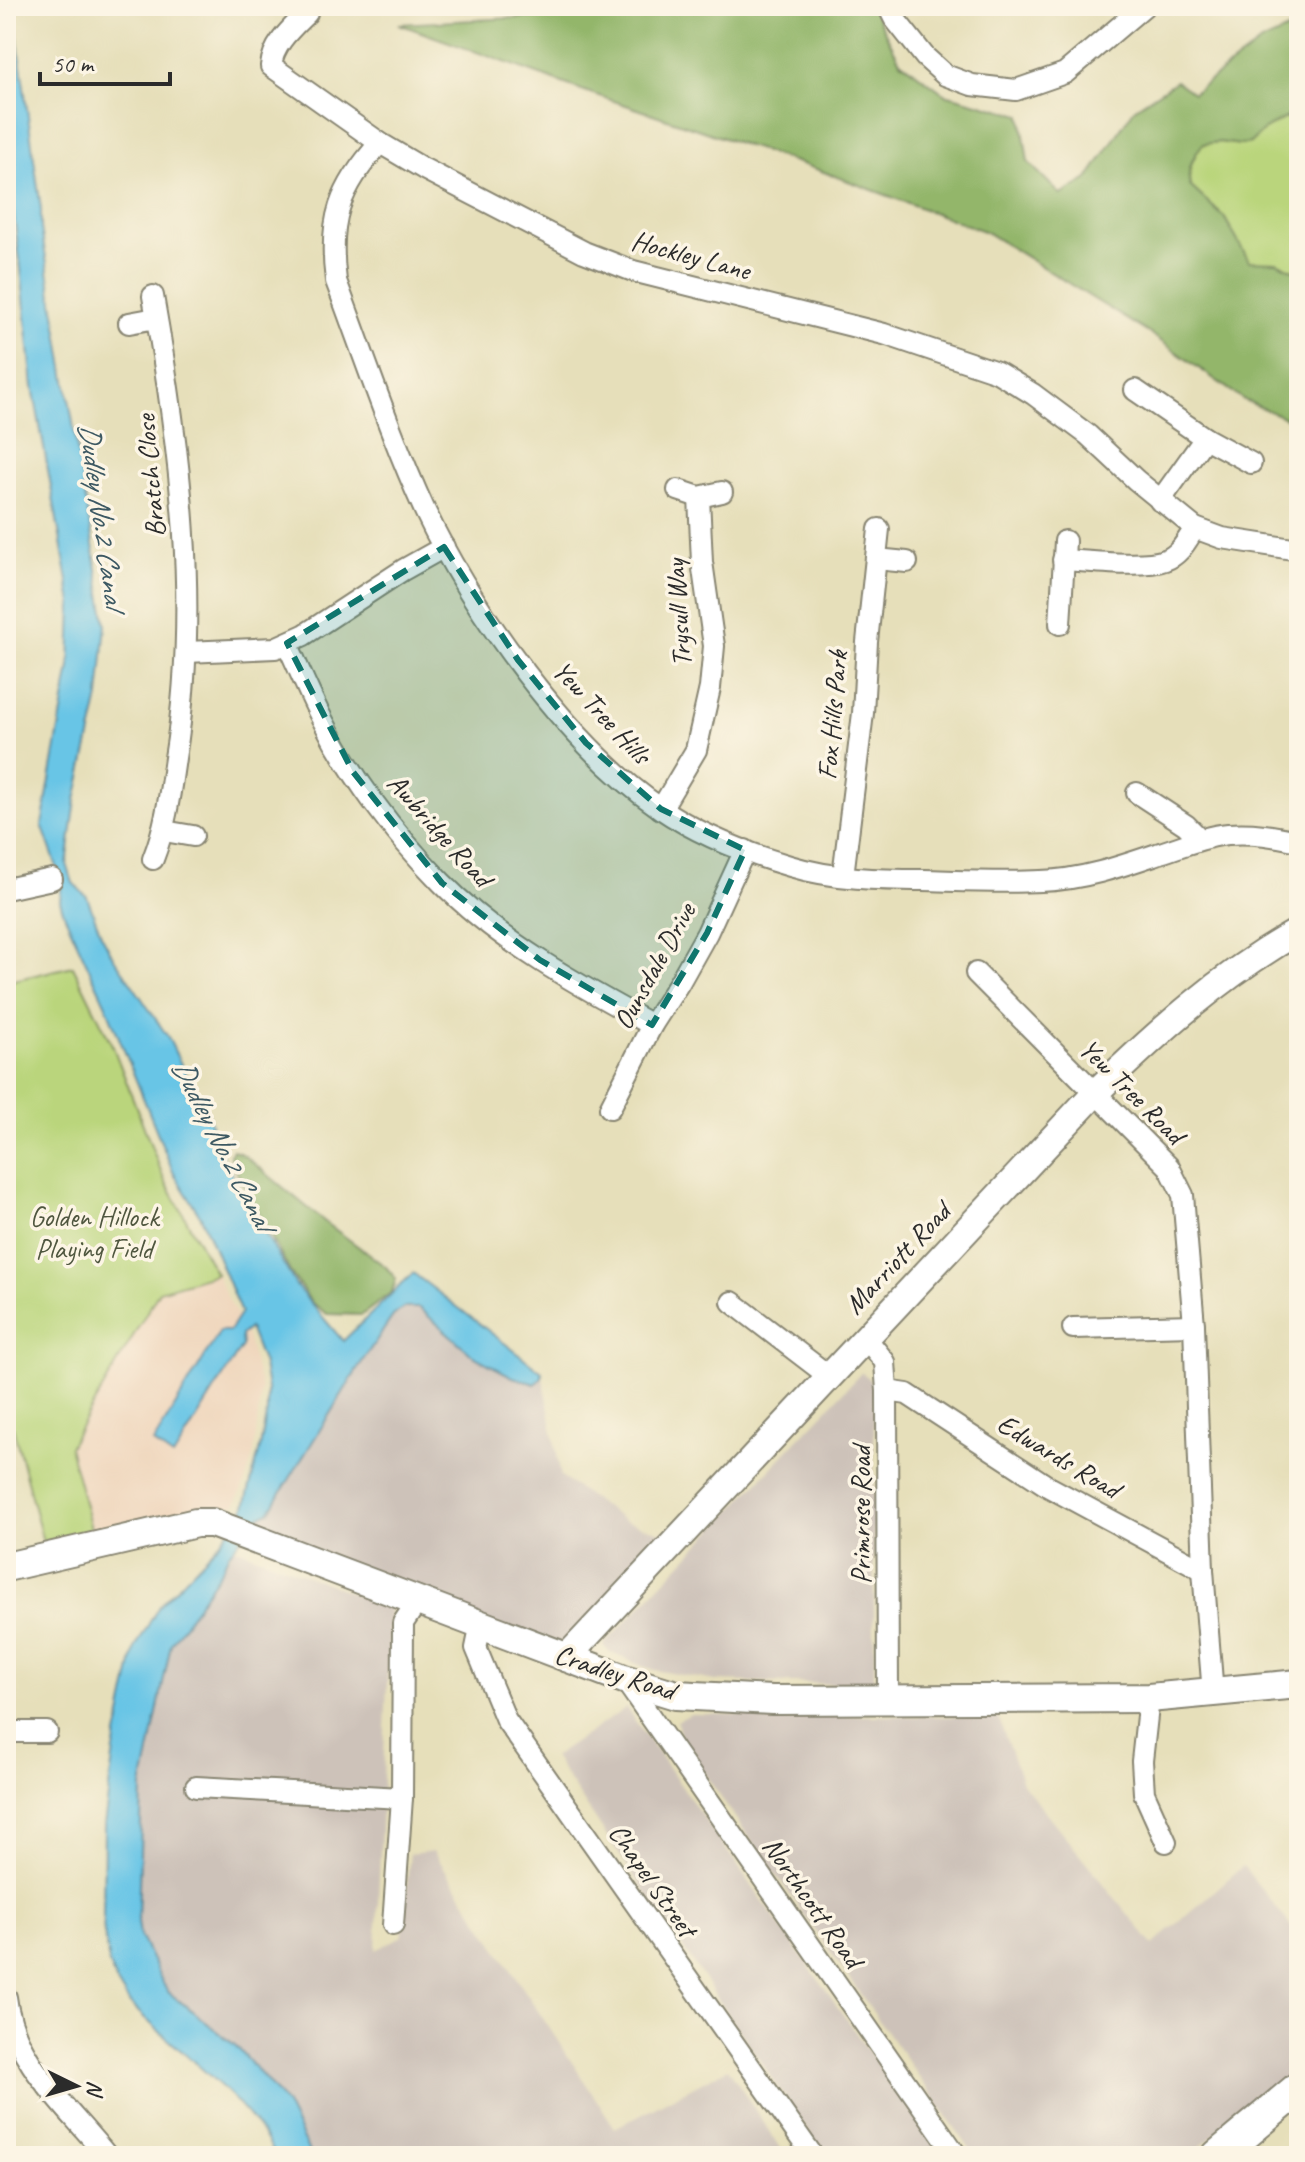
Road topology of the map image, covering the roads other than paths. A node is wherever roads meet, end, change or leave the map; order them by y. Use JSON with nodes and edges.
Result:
{"nodes":[{"id":1,"x":888,"y":6,"type":"edge"},
{"id":2,"x":1144,"y":6,"type":"edge"},
{"id":3,"x":307,"y":13,"type":"dead end"},
{"id":4,"x":380,"y":143,"type":"junction"},
{"id":5,"x":153,"y":296,"type":"dead end"},
{"id":6,"x":156,"y":318,"type":"junction"},
{"id":7,"x":129,"y":323,"type":"dead end"},
{"id":8,"x":1135,"y":390,"type":"dead end"},
{"id":9,"x":1205,"y":438,"type":"junction"},
{"id":10,"x":1251,"y":463,"type":"dead end"},
{"id":11,"x":678,"y":490,"type":"dead end"},
{"id":12,"x":722,"y":492,"type":"dead end"},
{"id":13,"x":699,"y":497,"type":"junction"},
{"id":14,"x":1160,"y":501,"type":"junction"},
{"id":15,"x":1195,"y":528,"type":"junction"},
{"id":16,"x":879,"y":529,"type":"dead end"},
{"id":17,"x":444,"y":547,"type":"junction"},
{"id":18,"x":1299,"y":550,"type":"edge"},
{"id":19,"x":876,"y":559,"type":"junction"},
{"id":20,"x":907,"y":562,"type":"dead end"},
{"id":21,"x":1060,"y":624,"type":"dead end"},
{"id":22,"x":287,"y":643,"type":"junction"},
{"id":23,"x":187,"y":652,"type":"junction"},
{"id":24,"x":1137,"y":793,"type":"dead end"},
{"id":25,"x":661,"y":809,"type":"junction"},
{"id":26,"x":164,"y":831,"type":"junction"},
{"id":27,"x":193,"y":836,"type":"dead end"},
{"id":28,"x":1200,"y":839,"type":"junction"},
{"id":29,"x":1299,"y":841,"type":"edge"},
{"id":30,"x":745,"y":850,"type":"junction"},
{"id":31,"x":153,"y":859,"type":"dead end"},
{"id":32,"x":843,"y":876,"type":"junction"},
{"id":33,"x":52,"y":879,"type":"dead end"},
{"id":34,"x":6,"y":889,"type":"edge"},
{"id":35,"x":1299,"y":931,"type":"edge"},
{"id":36,"x":976,"y":973,"type":"dead end"},
{"id":37,"x":652,"y":1025,"type":"junction"},
{"id":38,"x":1095,"y":1093,"type":"junction"},
{"id":39,"x":610,"y":1108,"type":"dead end"},
{"id":40,"x":732,"y":1302,"type":"dead end"},
{"id":41,"x":1194,"y":1325,"type":"junction"},
{"id":42,"x":1073,"y":1328,"type":"dead end"},
{"id":43,"x":866,"y":1338,"type":"junction"},
{"id":44,"x":830,"y":1377,"type":"junction"},
{"id":45,"x":887,"y":1391,"type":"junction"},
{"id":46,"x":6,"y":1567,"type":"edge"},
{"id":47,"x":1203,"y":1570,"type":"junction"},
{"id":48,"x":417,"y":1602,"type":"junction"},
{"id":49,"x":481,"y":1624,"type":"junction"},
{"id":50,"x":566,"y":1658,"type":"junction"},
{"id":51,"x":624,"y":1679,"type":"junction"},
{"id":52,"x":1299,"y":1684,"type":"edge"},
{"id":53,"x":1213,"y":1694,"type":"junction"},
{"id":54,"x":888,"y":1698,"type":"junction"},
{"id":55,"x":1149,"y":1698,"type":"junction"},
{"id":56,"x":6,"y":1732,"type":"edge"},
{"id":57,"x":47,"y":1732,"type":"dead end"},
{"id":58,"x":196,"y":1787,"type":"dead end"},
{"id":59,"x":402,"y":1798,"type":"junction"},
{"id":60,"x":1166,"y":1842,"type":"dead end"},
{"id":61,"x":393,"y":1925,"type":"dead end"},
{"id":62,"x":6,"y":1997,"type":"edge"},
{"id":63,"x":6,"y":2006,"type":"edge"},
{"id":64,"x":1299,"y":2088,"type":"edge"},
{"id":65,"x":107,"y":2156,"type":"edge"},
{"id":66,"x":813,"y":2156,"type":"edge"},
{"id":67,"x":957,"y":2156,"type":"edge"},
{"id":68,"x":1218,"y":2156,"type":"edge"}],
"edges":[{"from":1,"to":2,"type":"street"},
{"from":3,"to":4,"type":"street","name":"Hockley Lane"},
{"from":4,"to":14,"type":"street","name":"Hockley Lane"},
{"from":4,"to":17,"type":"street","name":"Yew Tree Hills"},
{"from":5,"to":6,"type":"street","name":"Bratch Close"},
{"from":6,"to":7,"type":"street"},
{"from":6,"to":23,"type":"street","name":"Bratch Close"},
{"from":8,"to":9,"type":"street"},
{"from":9,"to":10,"type":"street"},
{"from":9,"to":14,"type":"street"},
{"from":11,"to":13,"type":"street"},
{"from":12,"to":13,"type":"street"},
{"from":13,"to":25,"type":"street","name":"Trysull Way"},
{"from":14,"to":15,"type":"street","name":"Hockley Lane"},
{"from":15,"to":18,"type":"street","name":"Hockley Lane"},
{"from":15,"to":21,"type":"street"},
{"from":16,"to":19,"type":"street","name":"Fox Hills Park"},
{"from":17,"to":22,"type":"street"},
{"from":17,"to":25,"type":"street","name":"Yew Tree Hills"},
{"from":19,"to":20,"type":"street"},
{"from":19,"to":32,"type":"street","name":"Fox Hills Park"},
{"from":22,"to":23,"type":"street"},
{"from":22,"to":37,"type":"street","name":"Awbridge Road"},
{"from":23,"to":26,"type":"street","name":"Bratch Close"},
{"from":24,"to":28,"type":"street"},
{"from":25,"to":30,"type":"street","name":"Yew Tree Hills"},
{"from":26,"to":27,"type":"street"},
{"from":26,"to":31,"type":"street","name":"Bratch Close"},
{"from":28,"to":29,"type":"street","name":"Yew Tree Hills"},
{"from":28,"to":32,"type":"street","name":"Yew Tree Hills"},
{"from":30,"to":32,"type":"street","name":"Yew Tree Hills"},
{"from":30,"to":37,"type":"street","name":"Ounsdale Drive"},
{"from":33,"to":34,"type":"street"},
{"from":35,"to":38,"type":"street","name":"Marriott Road"},
{"from":36,"to":38,"type":"street","name":"Yew Tree Road"},
{"from":37,"to":39,"type":"street","name":"Ounsdale Drive"},
{"from":38,"to":41,"type":"street","name":"Yew Tree Road"},
{"from":38,"to":43,"type":"street","name":"Marriott Road"},
{"from":40,"to":44,"type":"street"},
{"from":41,"to":42,"type":"street"},
{"from":41,"to":47,"type":"street","name":"Yew Tree Road"},
{"from":43,"to":44,"type":"street","name":"Marriott Road"},
{"from":43,"to":45,"type":"street","name":"Primrose Road"},
{"from":44,"to":50,"type":"street","name":"Marriott Road"},
{"from":45,"to":47,"type":"street","name":"Edwards Road"},
{"from":45,"to":54,"type":"street","name":"Primrose Road"},
{"from":46,"to":48,"type":"main road","name":"Cradley Road"},
{"from":47,"to":53,"type":"street","name":"Yew Tree Road"},
{"from":48,"to":49,"type":"main road","name":"Cradley Road"},
{"from":48,"to":59,"type":"street"},
{"from":49,"to":50,"type":"main road","name":"Cradley Road"},
{"from":49,"to":66,"type":"street","name":"Chapel Street"},
{"from":50,"to":51,"type":"main road","name":"Cradley Road"},
{"from":51,"to":54,"type":"main road","name":"Cradley Road"},
{"from":51,"to":67,"type":"street","name":"Northcott Road"},
{"from":52,"to":53,"type":"main road","name":"Cradley Road"},
{"from":53,"to":55,"type":"main road","name":"Cradley Road"},
{"from":54,"to":55,"type":"main road","name":"Cradley Road"},
{"from":55,"to":60,"type":"street"},
{"from":56,"to":57,"type":"street"},
{"from":58,"to":59,"type":"street"},
{"from":59,"to":61,"type":"street"},
{"from":62,"to":63,"type":"street"},
{"from":63,"to":65,"type":"street"},
{"from":64,"to":68,"type":"main road"}]}
